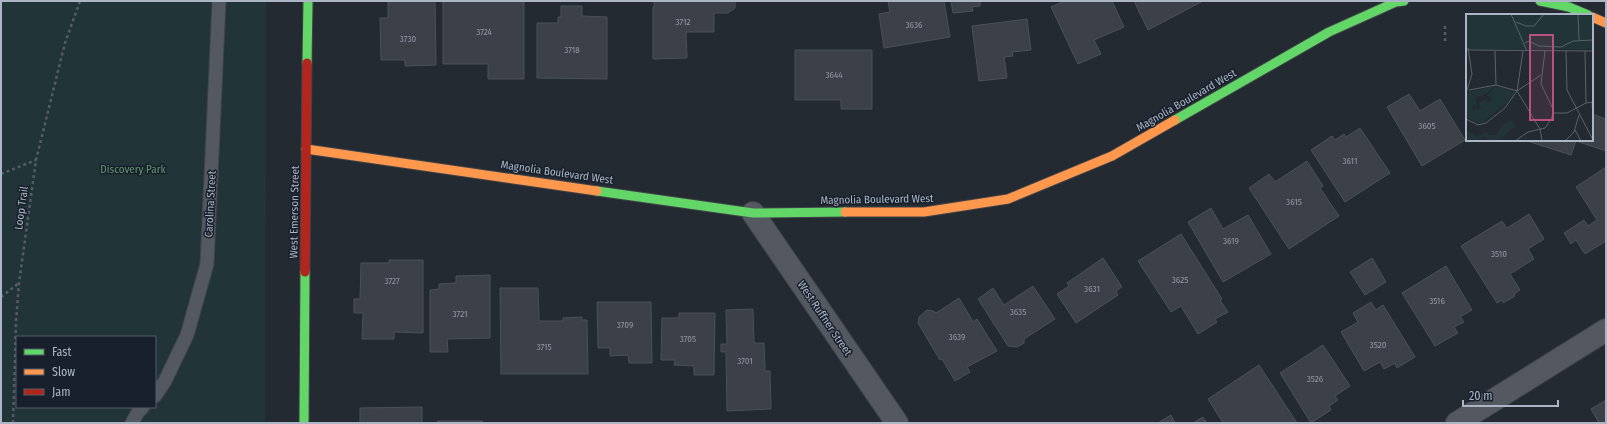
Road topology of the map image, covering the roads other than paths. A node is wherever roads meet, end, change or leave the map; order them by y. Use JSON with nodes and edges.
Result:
{"nodes":[{"id":1,"x":219,"y":1,"type":"edge"},
{"id":2,"x":308,"y":1,"type":"edge"},
{"id":3,"x":1404,"y":1,"type":"edge"},
{"id":4,"x":1540,"y":1,"type":"edge"},
{"id":5,"x":1586,"y":14,"type":"edge"},
{"id":6,"x":1593,"y":17,"type":"edge"},
{"id":7,"x":1606,"y":23,"type":"edge"},
{"id":8,"x":306,"y":149,"type":"junction"},
{"id":9,"x":753,"y":212,"type":"junction"},
{"id":10,"x":1606,"y":330,"type":"edge"},
{"id":11,"x":156,"y":394,"type":"edge"},
{"id":12,"x":142,"y":408,"type":"edge"},
{"id":13,"x":132,"y":423,"type":"edge"},
{"id":14,"x":304,"y":423,"type":"edge"},
{"id":15,"x":897,"y":423,"type":"edge"},
{"id":16,"x":1457,"y":423,"type":"edge"}],
"edges":[{"from":1,"to":11,"type":"lane","name":"Carolina Street"},
{"from":2,"to":8,"type":"street","name":"West Emerson Street"},
{"from":3,"to":9,"type":"street","name":"Magnolia Boulevard West"},
{"from":4,"to":5,"type":"street"},
{"from":6,"to":7,"type":"street"},
{"from":8,"to":9,"type":"street","name":"Magnolia Boulevard West"},
{"from":8,"to":14,"type":"street","name":"West Emerson Street"},
{"from":9,"to":15,"type":"street","name":"West Ruffner Street"},
{"from":10,"to":16,"type":"street"},
{"from":12,"to":13,"type":"lane"}]}
